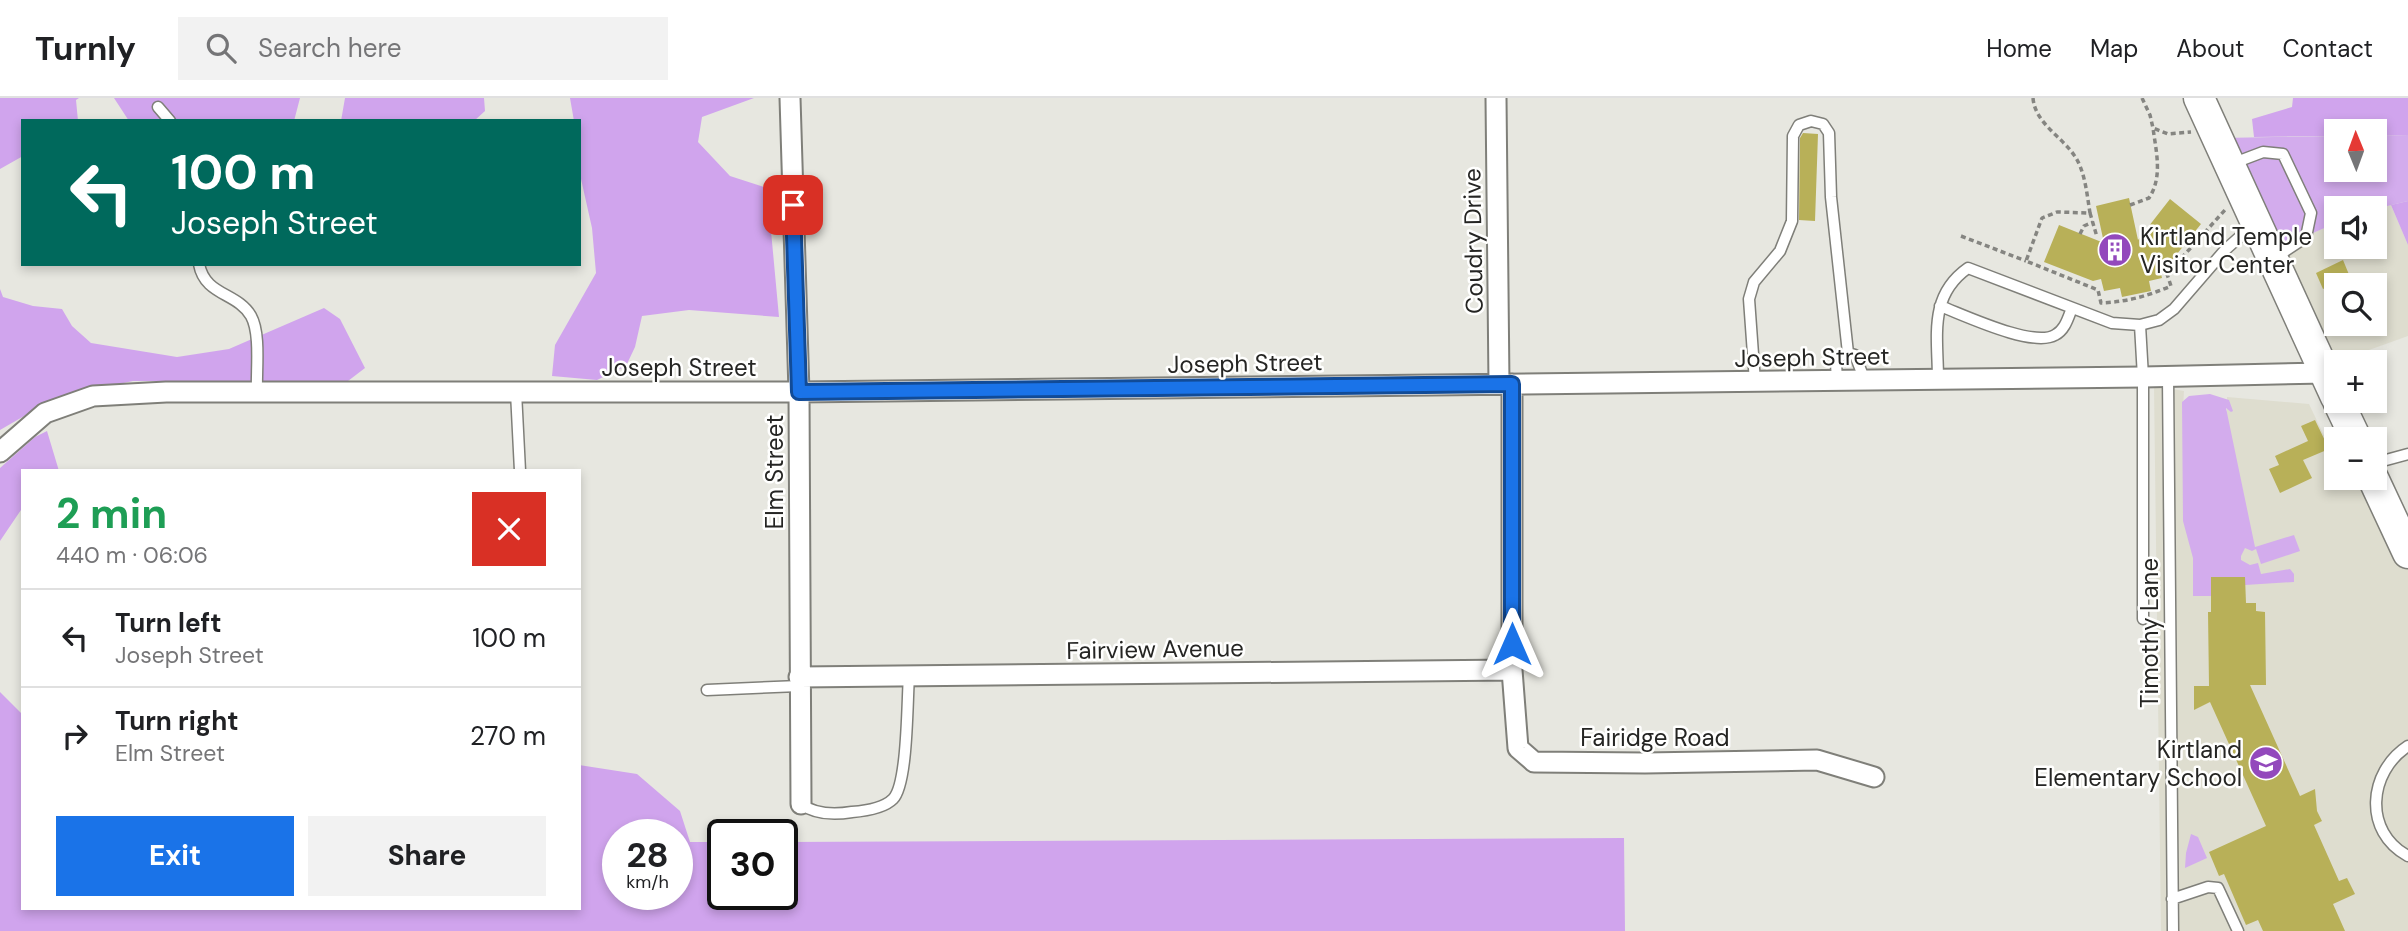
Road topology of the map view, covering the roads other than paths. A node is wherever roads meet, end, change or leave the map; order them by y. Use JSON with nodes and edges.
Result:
{"nodes":[{"id":1,"x":790,"y":98,"type":"edge"},
{"id":2,"x":1496,"y":98,"type":"edge"},
{"id":3,"x":2199,"y":98,"type":"edge"},
{"id":4,"x":158,"y":107,"type":"dead end"},
{"id":5,"x":168,"y":119,"type":"edge"},
{"id":6,"x":2229,"y":164,"type":"junction"},
{"id":7,"x":2256,"y":223,"type":"junction"},
{"id":8,"x":2273,"y":260,"type":"junction"},
{"id":9,"x":200,"y":266,"type":"edge"},
{"id":10,"x":1940,"y":306,"type":"junction"},
{"id":11,"x":2072,"y":308,"type":"junction"},
{"id":12,"x":2140,"y":325,"type":"junction"},
{"id":13,"x":1848,"y":353,"type":"junction"},
{"id":14,"x":2324,"y":370,"type":"edge"},
{"id":15,"x":2143,"y":377,"type":"junction"},
{"id":16,"x":2168,"y":377,"type":"junction"},
{"id":17,"x":1938,"y":380,"type":"junction"},
{"id":18,"x":1837,"y":381,"type":"junction"},
{"id":19,"x":1865,"y":381,"type":"junction"},
{"id":20,"x":1755,"y":382,"type":"junction"},
{"id":21,"x":1506,"y":384,"type":"junction"},
{"id":22,"x":2324,"y":389,"type":"edge"},
{"id":23,"x":257,"y":392,"type":"junction"},
{"id":24,"x":516,"y":392,"type":"junction"},
{"id":25,"x":799,"y":392,"type":"junction"},
{"id":26,"x":0,"y":452,"type":"edge"},
{"id":27,"x":2408,"y":454,"type":"edge"},
{"id":28,"x":2387,"y":460,"type":"edge"},
{"id":29,"x":520,"y":469,"type":"edge"},
{"id":30,"x":2379,"y":490,"type":"edge"},
{"id":31,"x":2408,"y":553,"type":"edge"},
{"id":32,"x":2143,"y":619,"type":"dead end"},
{"id":33,"x":1512,"y":670,"type":"junction"},
{"id":34,"x":909,"y":676,"type":"junction"},
{"id":35,"x":799,"y":682,"type":"junction"},
{"id":36,"x":707,"y":691,"type":"dead end"},
{"id":37,"x":2408,"y":746,"type":"edge"},
{"id":38,"x":1874,"y":777,"type":"dead end"},
{"id":39,"x":801,"y":804,"type":"joint"},
{"id":40,"x":2408,"y":856,"type":"edge"},
{"id":41,"x":2172,"y":899,"type":"junction"},
{"id":42,"x":2173,"y":931,"type":"edge"},
{"id":43,"x":2238,"y":931,"type":"edge"}],
"edges":[{"from":1,"to":25,"type":"street","name":"Elm Street"},
{"from":2,"to":21,"type":"street","name":"Coudry Drive"},
{"from":3,"to":6,"type":"main road"},
{"from":4,"to":5,"type":"lane"},
{"from":6,"to":7,"type":"main road"},
{"from":6,"to":8,"type":"lane"},
{"from":7,"to":8,"type":"main road"},
{"from":7,"to":12,"type":"lane"},
{"from":8,"to":14,"type":"main road"},
{"from":9,"to":23,"type":"lane"},
{"from":10,"to":11,"type":"lane"},
{"from":10,"to":11,"type":"lane"},
{"from":10,"to":17,"type":"lane"},
{"from":11,"to":12,"type":"lane"},
{"from":12,"to":15,"type":"lane"},
{"from":13,"to":18,"type":"lane"},
{"from":13,"to":19,"type":"lane"},
{"from":13,"to":20,"type":"lane"},
{"from":15,"to":16,"type":"street","name":"Joseph Street"},
{"from":15,"to":17,"type":"street","name":"Joseph Street"},
{"from":15,"to":32,"type":"lane"},
{"from":16,"to":22,"type":"street","name":"Joseph Street"},
{"from":16,"to":41,"type":"lane","name":"Timothy Lane"},
{"from":17,"to":19,"type":"street","name":"Joseph Street"},
{"from":18,"to":19,"type":"street","name":"Joseph Street"},
{"from":18,"to":20,"type":"street","name":"Joseph Street"},
{"from":20,"to":21,"type":"street","name":"Joseph Street"},
{"from":21,"to":25,"type":"street","name":"Joseph Street"},
{"from":21,"to":33,"type":"street","name":"Coudry Drive"},
{"from":23,"to":24,"type":"street","name":"Joseph Street"},
{"from":23,"to":26,"type":"street","name":"Joseph Street"},
{"from":24,"to":25,"type":"street","name":"Joseph Street"},
{"from":24,"to":29,"type":"lane"},
{"from":25,"to":35,"type":"street","name":"Elm Street"},
{"from":27,"to":28,"type":"lane"},
{"from":30,"to":31,"type":"main road"},
{"from":33,"to":34,"type":"street","name":"Fairview Avenue"},
{"from":33,"to":38,"type":"street","name":"Fairidge Road"},
{"from":34,"to":35,"type":"street","name":"Fairview Avenue"},
{"from":34,"to":39,"type":"lane"},
{"from":35,"to":36,"type":"lane"},
{"from":35,"to":39,"type":"street","name":"Elm Street"},
{"from":37,"to":40,"type":"lane"},
{"from":41,"to":42,"type":"lane","name":"Timothy Lane"},
{"from":41,"to":43,"type":"lane"}]}
